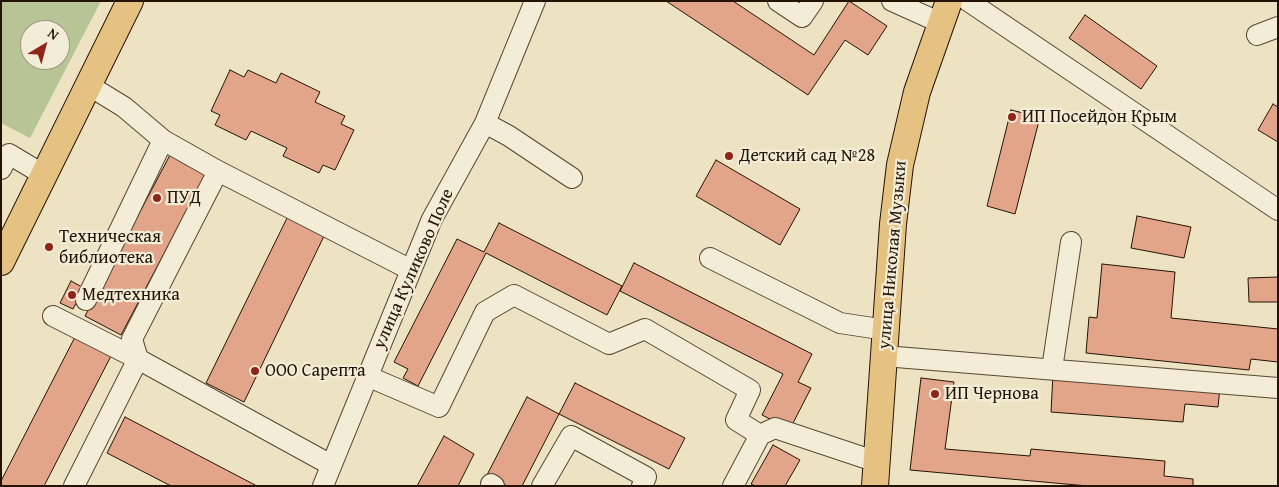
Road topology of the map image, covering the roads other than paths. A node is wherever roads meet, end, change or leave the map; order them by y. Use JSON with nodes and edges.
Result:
{"nodes":[{"id":1,"x":130,"y":1,"type":"edge"},
{"id":2,"x":778,"y":1,"type":"edge"},
{"id":3,"x":813,"y":1,"type":"edge"},
{"id":4,"x":892,"y":1,"type":"edge"},
{"id":5,"x":968,"y":1,"type":"edge"},
{"id":6,"x":532,"y":2,"type":"edge"},
{"id":7,"x":945,"y":12,"type":"edge"},
{"id":8,"x":1278,"y":27,"type":"edge"},
{"id":9,"x":1257,"y":35,"type":"dead end"},
{"id":10,"x":88,"y":85,"type":"junction"},
{"id":11,"x":485,"y":122,"type":"junction"},
{"id":12,"x":162,"y":140,"type":"junction"},
{"id":13,"x":1,"y":169,"type":"edge"},
{"id":14,"x":218,"y":171,"type":"junction"},
{"id":15,"x":44,"y":175,"type":"junction"},
{"id":16,"x":572,"y":178,"type":"dead end"},
{"id":17,"x":1278,"y":210,"type":"edge"},
{"id":18,"x":1071,"y":242,"type":"dead end"},
{"id":19,"x":710,"y":258,"type":"dead end"},
{"id":20,"x":1,"y":262,"type":"edge"},
{"id":21,"x":411,"y":270,"type":"junction"},
{"id":22,"x":86,"y":300,"type":"dead end"},
{"id":23,"x":53,"y":316,"type":"dead end"},
{"id":24,"x":886,"y":330,"type":"junction"},
{"id":25,"x":884,"y":356,"type":"junction"},
{"id":26,"x":138,"y":359,"type":"junction"},
{"id":27,"x":1052,"y":369,"type":"junction"},
{"id":28,"x":367,"y":376,"type":"junction"},
{"id":29,"x":1278,"y":388,"type":"edge"},
{"id":30,"x":760,"y":435,"type":"junction"},
{"id":31,"x":331,"y":465,"type":"junction"},
{"id":32,"x":876,"y":474,"type":"edge"},
{"id":33,"x":74,"y":486,"type":"edge"},
{"id":34,"x":323,"y":486,"type":"edge"},
{"id":35,"x":542,"y":486,"type":"edge"},
{"id":36,"x":642,"y":486,"type":"edge"},
{"id":37,"x":733,"y":486,"type":"edge"}],
"edges":[{"from":1,"to":10,"type":"main road"},
{"from":2,"to":3,"type":"street"},
{"from":4,"to":7,"type":"street"},
{"from":5,"to":17,"type":"street"},
{"from":6,"to":11,"type":"street","name":"улица Куликово Поле"},
{"from":7,"to":24,"type":"main road","name":"улица Николая Музыки"},
{"from":8,"to":9,"type":"street"},
{"from":10,"to":12,"type":"street"},
{"from":10,"to":15,"type":"main road"},
{"from":11,"to":16,"type":"street"},
{"from":11,"to":21,"type":"street","name":"улица Куликово Поле"},
{"from":12,"to":14,"type":"street"},
{"from":12,"to":22,"type":"street"},
{"from":13,"to":15,"type":"street"},
{"from":14,"to":21,"type":"street"},
{"from":14,"to":26,"type":"street"},
{"from":15,"to":20,"type":"main road"},
{"from":18,"to":27,"type":"street"},
{"from":19,"to":24,"type":"street"},
{"from":21,"to":28,"type":"street","name":"улица Куликово Поле"},
{"from":23,"to":26,"type":"street"},
{"from":24,"to":25,"type":"main road","name":"улица Николая Музыки"},
{"from":25,"to":27,"type":"street"},
{"from":25,"to":32,"type":"main road","name":"улица Николая Музыки"},
{"from":26,"to":31,"type":"street"},
{"from":26,"to":33,"type":"street"},
{"from":27,"to":29,"type":"street"},
{"from":28,"to":30,"type":"street"},
{"from":28,"to":31,"type":"street","name":"улица Куликово Поле"},
{"from":30,"to":32,"type":"street"},
{"from":30,"to":37,"type":"street"},
{"from":31,"to":34,"type":"street","name":"улица Куликово Поле"},
{"from":35,"to":36,"type":"street"}]}
